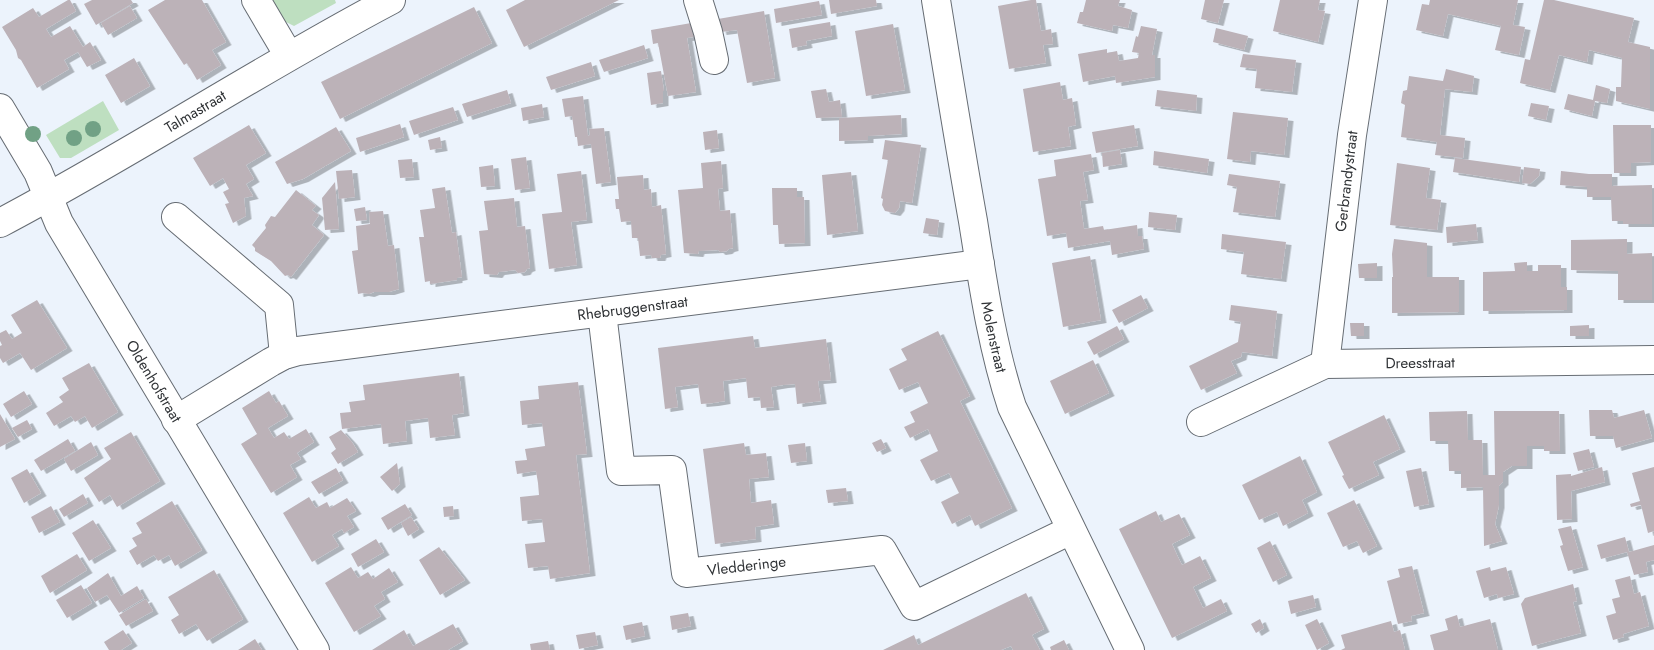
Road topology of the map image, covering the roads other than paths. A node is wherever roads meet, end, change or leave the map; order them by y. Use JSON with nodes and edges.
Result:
{"nodes":[{"id":1,"x":256,"y":0,"type":"edge"},
{"id":2,"x":391,"y":0,"type":"edge"},
{"id":3,"x":698,"y":0,"type":"edge"},
{"id":4,"x":936,"y":0,"type":"edge"},
{"id":5,"x":1373,"y":0,"type":"edge"},
{"id":6,"x":290,"y":56,"type":"junction"},
{"id":7,"x":714,"y":60,"type":"dead end"},
{"id":8,"x":0,"y":108,"type":"edge"},
{"id":9,"x":48,"y":197,"type":"junction"},
{"id":10,"x":176,"y":217,"type":"dead end"},
{"id":11,"x":0,"y":223,"type":"edge"},
{"id":12,"x":980,"y":264,"type":"junction"},
{"id":13,"x":602,"y":312,"type":"junction"},
{"id":14,"x":284,"y":355,"type":"junction"},
{"id":15,"x":1654,"y":360,"type":"edge"},
{"id":16,"x":1325,"y":364,"type":"junction"},
{"id":17,"x":176,"y":420,"type":"junction"},
{"id":18,"x":1200,"y":422,"type":"dead end"},
{"id":19,"x":1071,"y":530,"type":"junction"},
{"id":20,"x":315,"y":650,"type":"edge"},
{"id":21,"x":1130,"y":650,"type":"edge"}],
"edges":[{"from":1,"to":6,"type":"street"},
{"from":2,"to":6,"type":"street","name":"Talmastraat"},
{"from":3,"to":7,"type":"street"},
{"from":4,"to":12,"type":"street","name":"Molenstraat"},
{"from":5,"to":16,"type":"street","name":"Gerbrandystraat"},
{"from":6,"to":9,"type":"street","name":"Talmastraat"},
{"from":8,"to":9,"type":"street","name":"Oldenhofstraat"},
{"from":9,"to":11,"type":"street","name":"Talmastraat"},
{"from":9,"to":17,"type":"street","name":"Oldenhofstraat"},
{"from":10,"to":14,"type":"street"},
{"from":12,"to":13,"type":"street","name":"Rhebruggenstraat"},
{"from":12,"to":19,"type":"street","name":"Molenstraat"},
{"from":13,"to":14,"type":"street","name":"Rhebruggenstraat"},
{"from":13,"to":19,"type":"street","name":"Vledderinge"},
{"from":14,"to":17,"type":"street","name":"Rhebruggenstraat"},
{"from":15,"to":16,"type":"street","name":"Dreesstraat"},
{"from":16,"to":18,"type":"street","name":"Dreesstraat"},
{"from":17,"to":20,"type":"street","name":"Oldenhofstraat"},
{"from":19,"to":21,"type":"street","name":"Molenstraat"}]}
